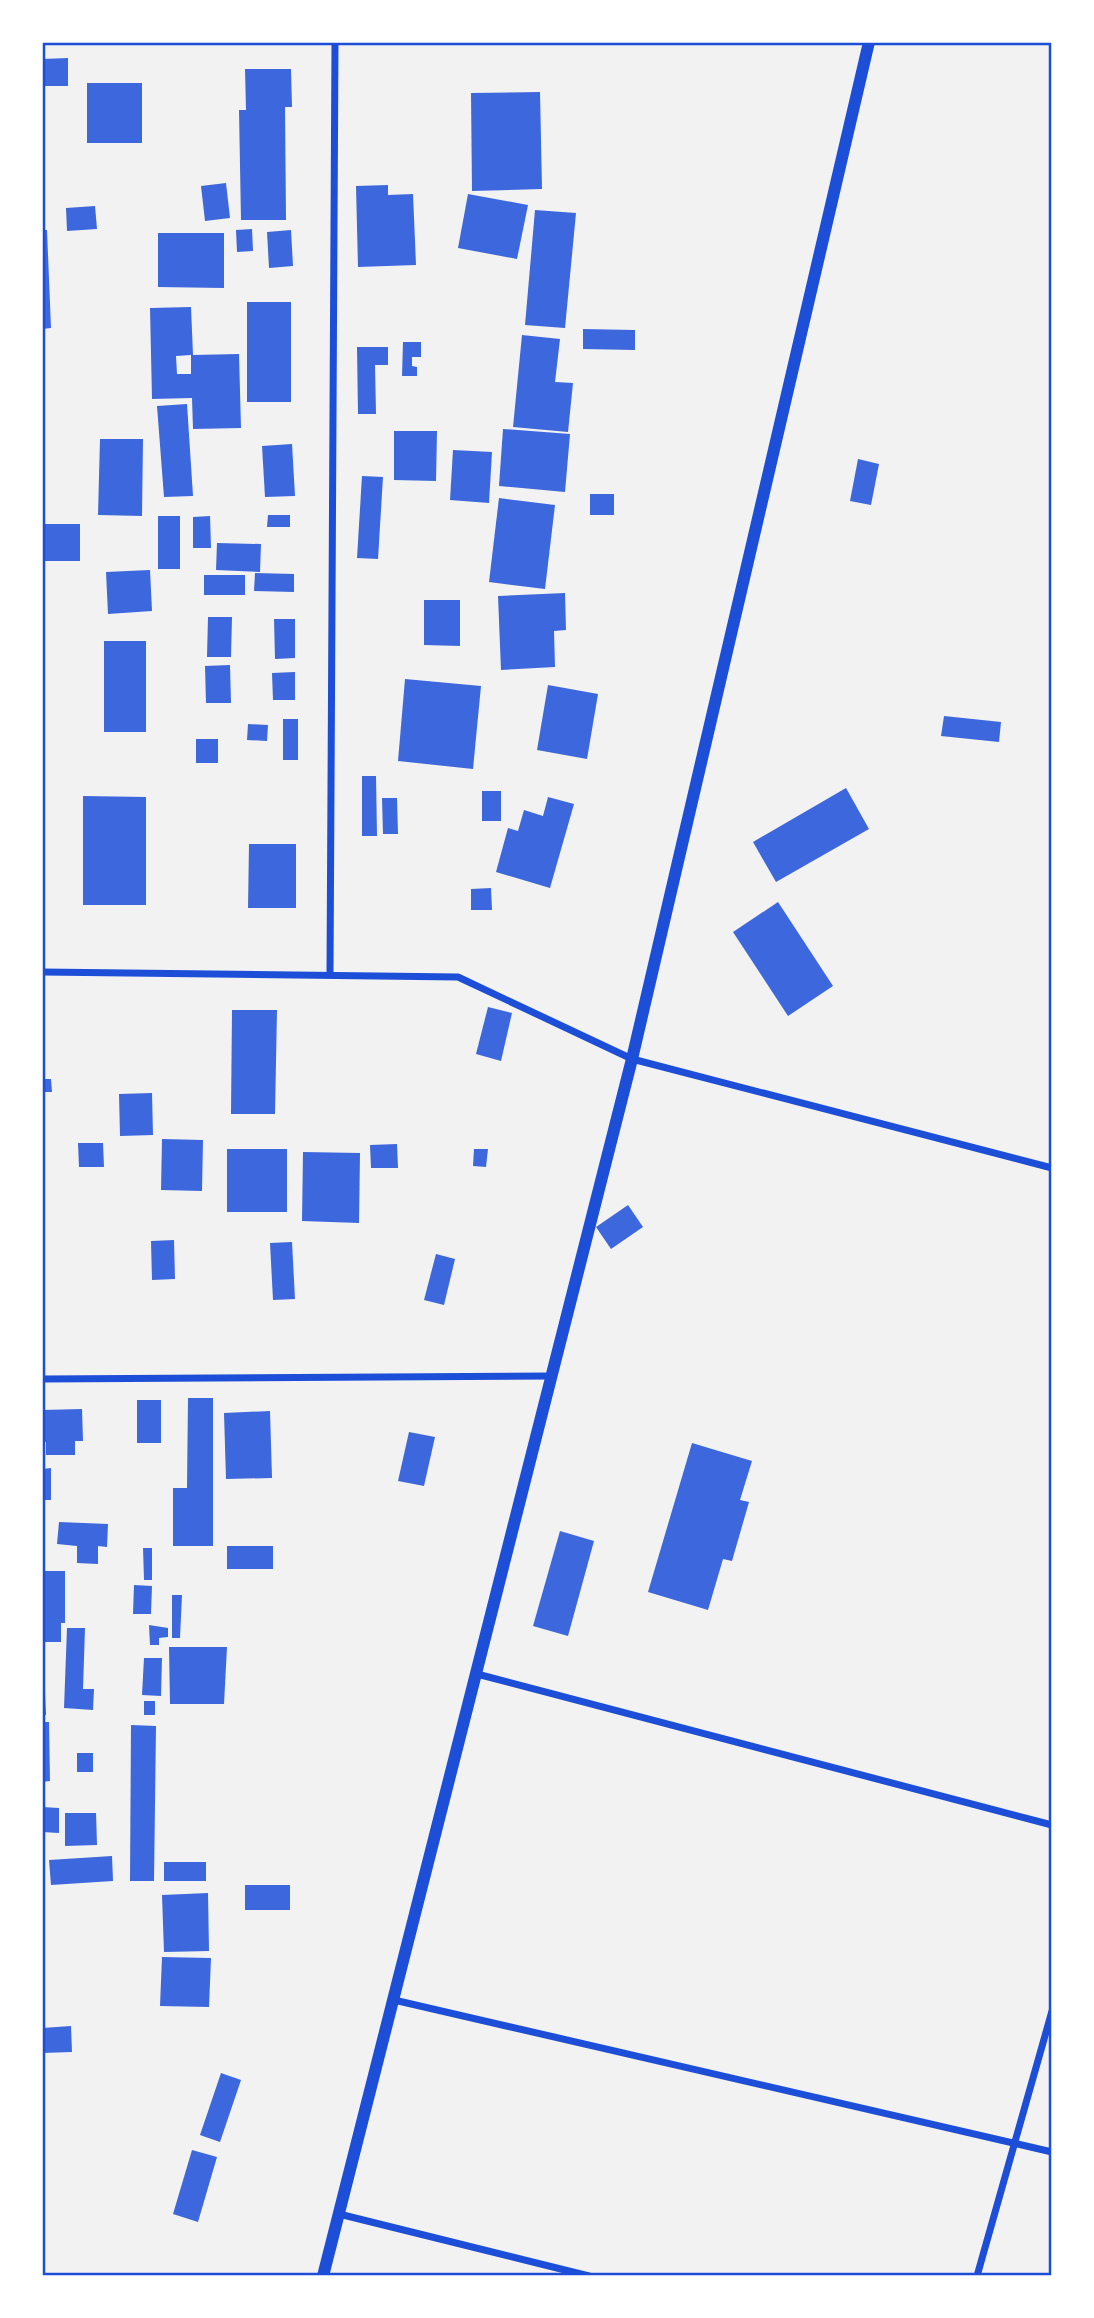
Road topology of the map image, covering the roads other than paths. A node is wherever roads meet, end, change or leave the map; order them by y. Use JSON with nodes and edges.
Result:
{"nodes":[{"id":1,"x":335,"y":42,"type":"edge"},
{"id":2,"x":869,"y":42,"type":"edge"},
{"id":3,"x":42,"y":972,"type":"edge"},
{"id":4,"x":330,"y":973,"type":"junction"},
{"id":5,"x":632,"y":1059,"type":"junction"},
{"id":6,"x":1052,"y":1168,"type":"edge"},
{"id":7,"x":551,"y":1376,"type":"junction"},
{"id":8,"x":42,"y":1379,"type":"edge"},
{"id":9,"x":477,"y":1674,"type":"junction"},
{"id":10,"x":1052,"y":1825,"type":"edge"},
{"id":11,"x":394,"y":2000,"type":"junction"},
{"id":12,"x":1052,"y":2011,"type":"edge"},
{"id":13,"x":1015,"y":2143,"type":"junction"},
{"id":14,"x":1052,"y":2152,"type":"edge"},
{"id":15,"x":339,"y":2214,"type":"junction"},
{"id":16,"x":323,"y":2276,"type":"edge"},
{"id":17,"x":589,"y":2276,"type":"edge"},
{"id":18,"x":977,"y":2276,"type":"edge"}],
"edges":[{"from":1,"to":4,"type":"street"},
{"from":2,"to":5,"type":"street"},
{"from":3,"to":4,"type":"street"},
{"from":4,"to":5,"type":"street"},
{"from":5,"to":6,"type":"street"},
{"from":5,"to":7,"type":"street"},
{"from":7,"to":8,"type":"street"},
{"from":7,"to":9,"type":"street"},
{"from":9,"to":10,"type":"street"},
{"from":9,"to":11,"type":"street"},
{"from":11,"to":13,"type":"street"},
{"from":11,"to":15,"type":"street"},
{"from":12,"to":13,"type":"street"},
{"from":13,"to":14,"type":"street"},
{"from":13,"to":18,"type":"street"},
{"from":15,"to":16,"type":"street"},
{"from":15,"to":17,"type":"street"}]}
